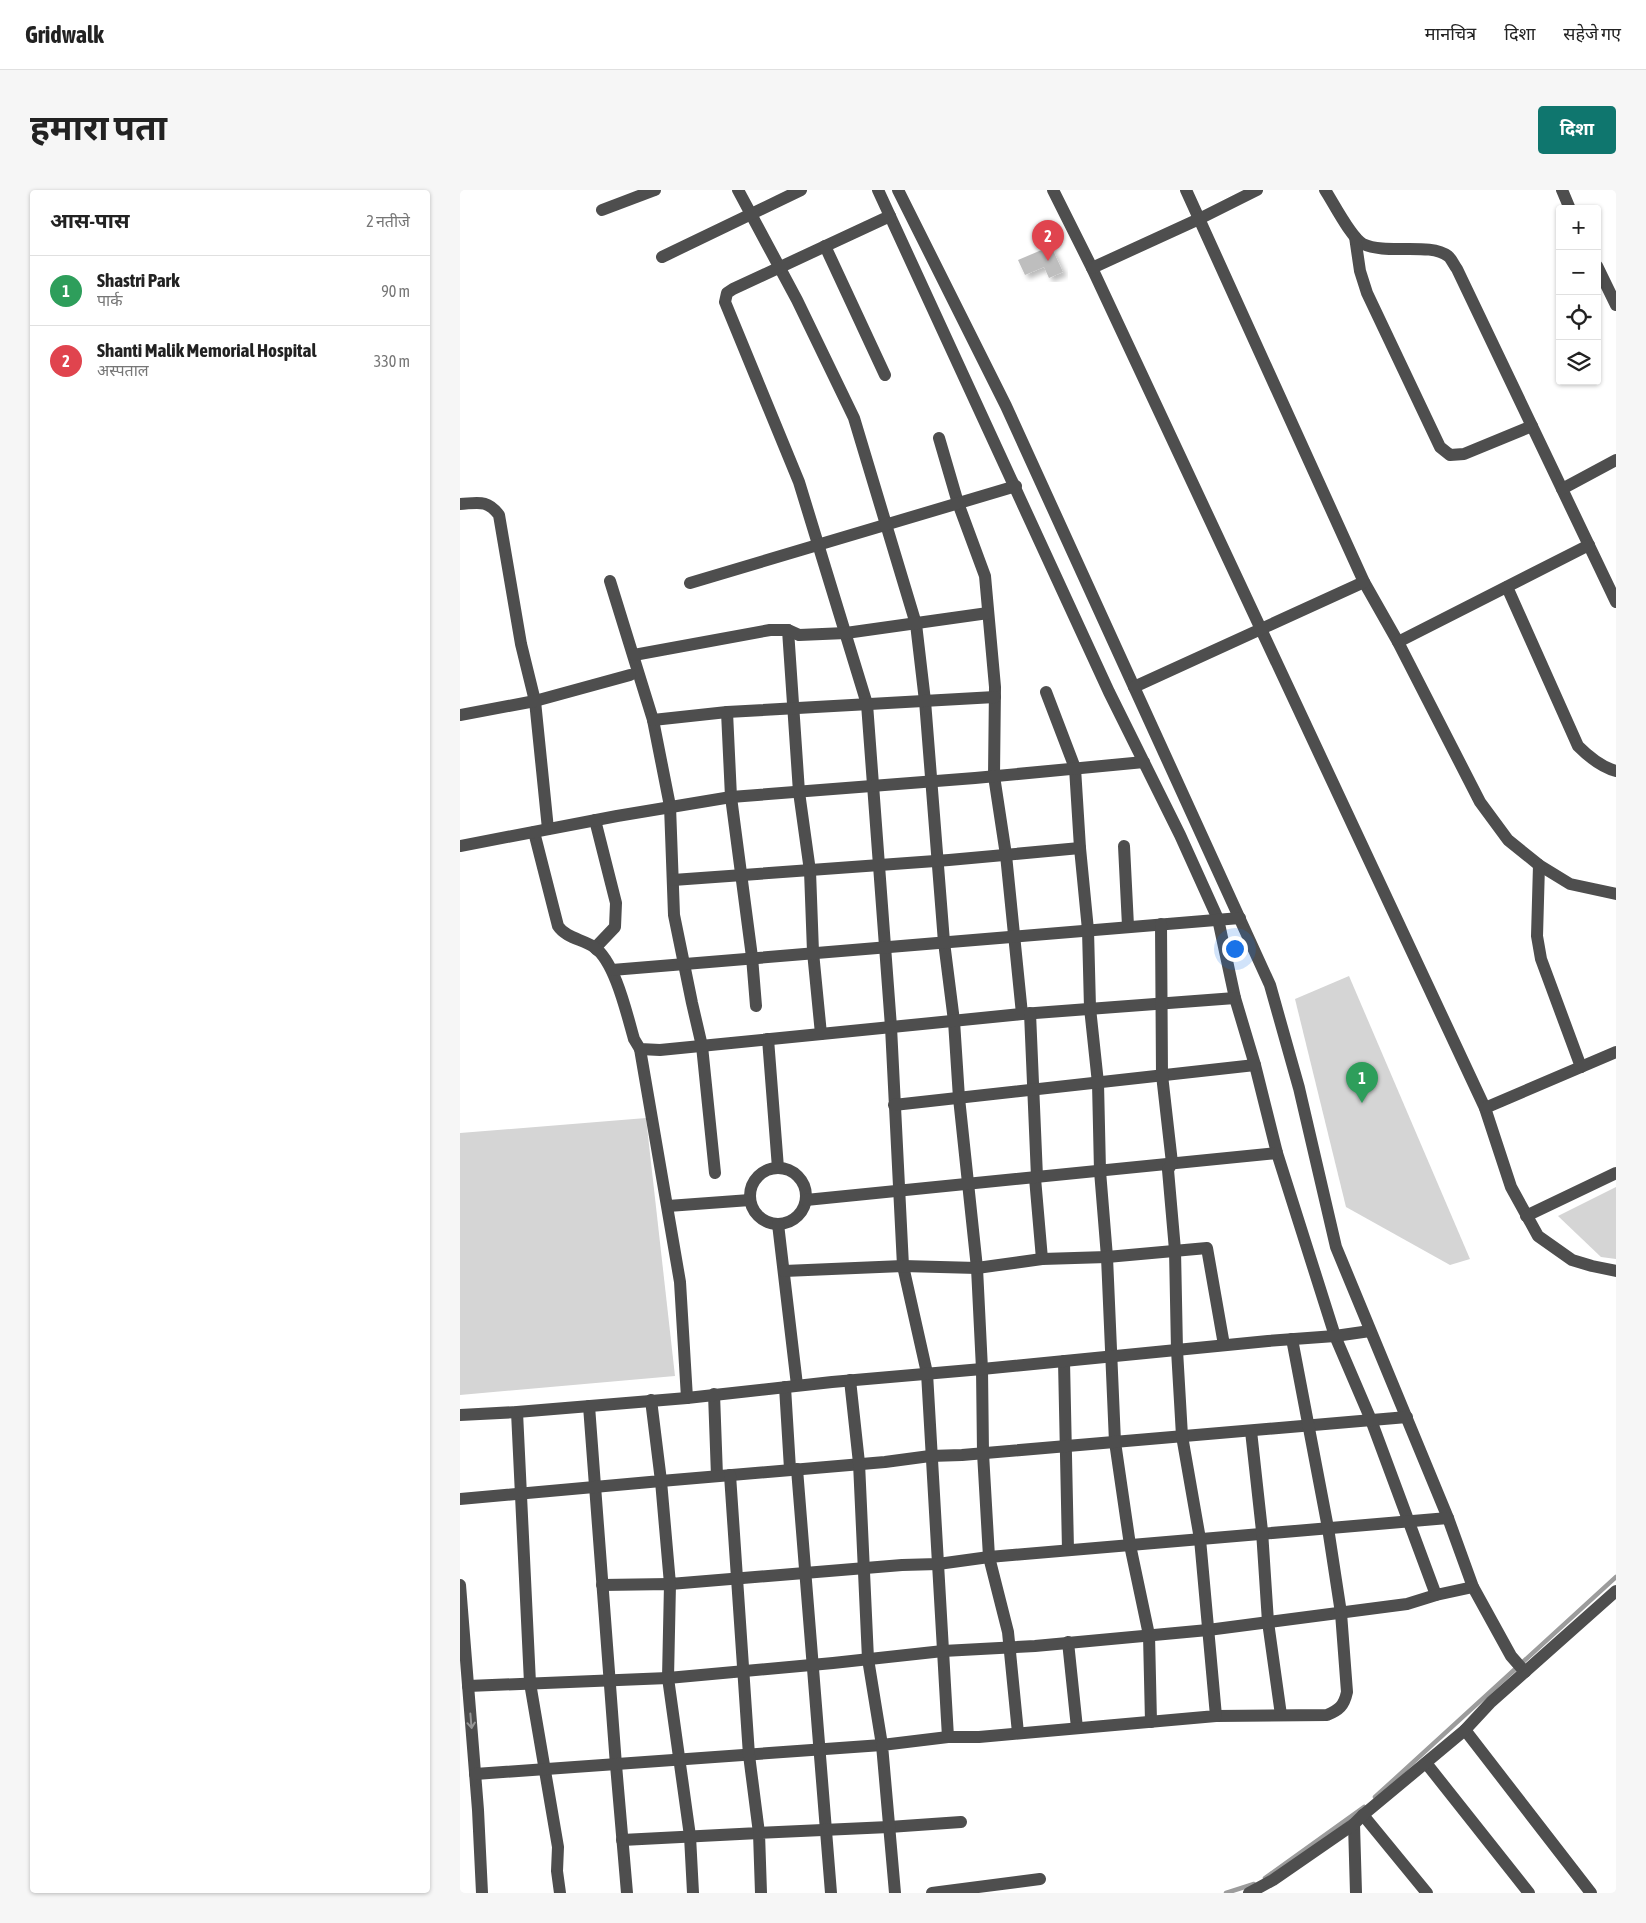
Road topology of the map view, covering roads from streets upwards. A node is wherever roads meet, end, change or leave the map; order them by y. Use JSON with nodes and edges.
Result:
{"nodes":[{"id":1,"x":655,"y":190,"type":"edge"},
{"id":2,"x":738,"y":190,"type":"edge"},
{"id":3,"x":800,"y":190,"type":"edge"},
{"id":4,"x":878,"y":190,"type":"edge"},
{"id":5,"x":898,"y":190,"type":"edge"},
{"id":6,"x":1054,"y":190,"type":"edge"},
{"id":7,"x":1186,"y":190,"type":"edge"},
{"id":8,"x":1258,"y":190,"type":"edge"},
{"id":9,"x":1325,"y":190,"type":"edge"},
{"id":10,"x":1562,"y":190,"type":"edge"},
{"id":11,"x":1568,"y":205,"type":"edge"},
{"id":12,"x":602,"y":210,"type":"dead end"},
{"id":13,"x":751,"y":214,"type":"junction"},
{"id":14,"x":890,"y":216,"type":"junction"},
{"id":15,"x":1199,"y":219,"type":"junction"},
{"id":16,"x":1355,"y":237,"type":"junction"},
{"id":17,"x":825,"y":246,"type":"junction"},
{"id":18,"x":662,"y":257,"type":"dead end"},
{"id":19,"x":780,"y":267,"type":"junction"},
{"id":20,"x":1092,"y":268,"type":"junction"},
{"id":21,"x":1601,"y":274,"type":"edge"},
{"id":22,"x":1616,"y":305,"type":"edge"},
{"id":23,"x":885,"y":375,"type":"dead end"},
{"id":24,"x":1532,"y":426,"type":"junction"},
{"id":25,"x":938,"y":438,"type":"dead end"},
{"id":26,"x":1616,"y":460,"type":"edge"},
{"id":27,"x":1016,"y":486,"type":"junction"},
{"id":28,"x":1562,"y":489,"type":"junction"},
{"id":29,"x":958,"y":503,"type":"junction"},
{"id":30,"x":460,"y":504,"type":"edge"},
{"id":31,"x":885,"y":524,"type":"junction"},
{"id":32,"x":817,"y":544,"type":"junction"},
{"id":33,"x":1589,"y":545,"type":"junction"},
{"id":34,"x":610,"y":581,"type":"dead end"},
{"id":35,"x":690,"y":582,"type":"dead end"},
{"id":36,"x":1364,"y":582,"type":"junction"},
{"id":37,"x":1506,"y":587,"type":"junction"},
{"id":38,"x":1616,"y":602,"type":"edge"},
{"id":39,"x":988,"y":613,"type":"junction"},
{"id":40,"x":916,"y":624,"type":"junction"},
{"id":41,"x":1261,"y":629,"type":"junction"},
{"id":42,"x":788,"y":630,"type":"junction"},
{"id":43,"x":846,"y":633,"type":"junction"},
{"id":44,"x":1398,"y":642,"type":"junction"},
{"id":45,"x":634,"y":655,"type":"junction"},
{"id":46,"x":630,"y":675,"type":"dead end"},
{"id":47,"x":1134,"y":687,"type":"junction"},
{"id":48,"x":1046,"y":692,"type":"dead end"},
{"id":49,"x":995,"y":698,"type":"junction"},
{"id":50,"x":535,"y":701,"type":"junction"},
{"id":51,"x":925,"y":701,"type":"junction"},
{"id":52,"x":867,"y":704,"type":"junction"},
{"id":53,"x":793,"y":708,"type":"junction"},
{"id":54,"x":727,"y":712,"type":"junction"},
{"id":55,"x":460,"y":715,"type":"edge"},
{"id":56,"x":653,"y":720,"type":"junction"},
{"id":57,"x":1144,"y":762,"type":"junction"},
{"id":58,"x":1076,"y":768,"type":"junction"},
{"id":59,"x":1616,"y":771,"type":"edge"},
{"id":60,"x":994,"y":776,"type":"junction"},
{"id":61,"x":932,"y":781,"type":"junction"},
{"id":62,"x":873,"y":786,"type":"junction"},
{"id":63,"x":800,"y":792,"type":"junction"},
{"id":64,"x":731,"y":797,"type":"junction"},
{"id":65,"x":670,"y":806,"type":"junction"},
{"id":66,"x":595,"y":820,"type":"junction"},
{"id":67,"x":548,"y":829,"type":"junction"},
{"id":68,"x":534,"y":832,"type":"junction"},
{"id":69,"x":460,"y":846,"type":"edge"},
{"id":70,"x":1124,"y":846,"type":"dead end"},
{"id":71,"x":1080,"y":848,"type":"junction"},
{"id":72,"x":1006,"y":855,"type":"junction"},
{"id":73,"x":938,"y":861,"type":"junction"},
{"id":74,"x":879,"y":865,"type":"junction"},
{"id":75,"x":1539,"y":865,"type":"junction"},
{"id":76,"x":810,"y":871,"type":"junction"},
{"id":77,"x":741,"y":876,"type":"junction"},
{"id":78,"x":673,"y":880,"type":"junction"},
{"id":79,"x":1616,"y":894,"type":"edge"},
{"id":80,"x":1240,"y":918,"type":"junction"},
{"id":81,"x":1218,"y":919,"type":"junction"},
{"id":82,"x":1162,"y":924,"type":"junction"},
{"id":83,"x":1128,"y":926,"type":"junction"},
{"id":84,"x":1088,"y":930,"type":"junction"},
{"id":85,"x":1014,"y":936,"type":"junction"},
{"id":86,"x":944,"y":942,"type":"junction"},
{"id":87,"x":885,"y":947,"type":"junction"},
{"id":88,"x":596,"y":949,"type":"junction"},
{"id":89,"x":813,"y":952,"type":"junction"},
{"id":90,"x":752,"y":957,"type":"junction"},
{"id":91,"x":684,"y":963,"type":"junction"},
{"id":92,"x":612,"y":970,"type":"junction"},
{"id":93,"x":1235,"y":998,"type":"junction"},
{"id":94,"x":1162,"y":1003,"type":"junction"},
{"id":95,"x":756,"y":1006,"type":"dead end"},
{"id":96,"x":1090,"y":1008,"type":"junction"},
{"id":97,"x":1026,"y":1014,"type":"junction"},
{"id":98,"x":954,"y":1021,"type":"junction"},
{"id":99,"x":890,"y":1027,"type":"junction"},
{"id":100,"x":821,"y":1034,"type":"junction"},
{"id":101,"x":768,"y":1039,"type":"junction"},
{"id":102,"x":702,"y":1046,"type":"junction"},
{"id":103,"x":640,"y":1049,"type":"junction"},
{"id":104,"x":1616,"y":1052,"type":"edge"},
{"id":105,"x":1255,"y":1065,"type":"junction"},
{"id":106,"x":1581,"y":1067,"type":"junction"},
{"id":107,"x":1162,"y":1075,"type":"junction"},
{"id":108,"x":1098,"y":1083,"type":"junction"},
{"id":109,"x":1034,"y":1090,"type":"junction"},
{"id":110,"x":959,"y":1098,"type":"junction"},
{"id":111,"x":894,"y":1105,"type":"junction"},
{"id":112,"x":1485,"y":1108,"type":"junction"},
{"id":113,"x":1277,"y":1153,"type":"junction"},
{"id":114,"x":1172,"y":1163,"type":"junction"},
{"id":115,"x":778,"y":1168,"type":"junction"},
{"id":116,"x":1100,"y":1170,"type":"junction"},
{"id":117,"x":715,"y":1173,"type":"dead end"},
{"id":118,"x":1616,"y":1173,"type":"edge"},
{"id":119,"x":1037,"y":1177,"type":"junction"},
{"id":120,"x":968,"y":1184,"type":"junction"},
{"id":121,"x":899,"y":1191,"type":"junction"},
{"id":122,"x":750,"y":1200,"type":"junction"},
{"id":123,"x":806,"y":1200,"type":"junction"},
{"id":124,"x":668,"y":1206,"type":"junction"},
{"id":125,"x":1526,"y":1216,"type":"junction"},
{"id":126,"x":778,"y":1224,"type":"junction"},
{"id":127,"x":1176,"y":1250,"type":"junction"},
{"id":128,"x":1107,"y":1257,"type":"junction"},
{"id":129,"x":1042,"y":1259,"type":"junction"},
{"id":130,"x":903,"y":1266,"type":"junction"},
{"id":131,"x":977,"y":1268,"type":"junction"},
{"id":132,"x":784,"y":1271,"type":"junction"},
{"id":133,"x":1616,"y":1271,"type":"edge"},
{"id":134,"x":1370,"y":1331,"type":"junction"},
{"id":135,"x":1335,"y":1336,"type":"junction"},
{"id":136,"x":1292,"y":1339,"type":"junction"},
{"id":137,"x":1224,"y":1345,"type":"junction"},
{"id":138,"x":1176,"y":1350,"type":"junction"},
{"id":139,"x":1111,"y":1356,"type":"junction"},
{"id":140,"x":1064,"y":1361,"type":"junction"},
{"id":141,"x":982,"y":1369,"type":"junction"},
{"id":142,"x":927,"y":1373,"type":"junction"},
{"id":143,"x":850,"y":1380,"type":"junction"},
{"id":144,"x":791,"y":1386,"type":"junction"},
{"id":145,"x":714,"y":1394,"type":"junction"},
{"id":146,"x":686,"y":1398,"type":"junction"},
{"id":147,"x":651,"y":1400,"type":"junction"},
{"id":148,"x":590,"y":1406,"type":"junction"},
{"id":149,"x":517,"y":1412,"type":"junction"},
{"id":150,"x":460,"y":1415,"type":"edge"},
{"id":151,"x":1407,"y":1417,"type":"junction"},
{"id":152,"x":1371,"y":1420,"type":"junction"},
{"id":153,"x":1309,"y":1426,"type":"junction"},
{"id":154,"x":1251,"y":1431,"type":"junction"},
{"id":155,"x":1182,"y":1436,"type":"junction"},
{"id":156,"x":1115,"y":1442,"type":"junction"},
{"id":157,"x":1064,"y":1446,"type":"junction"},
{"id":158,"x":983,"y":1453,"type":"junction"},
{"id":159,"x":930,"y":1456,"type":"junction"},
{"id":160,"x":859,"y":1464,"type":"junction"},
{"id":161,"x":794,"y":1469,"type":"junction"},
{"id":162,"x":730,"y":1475,"type":"junction"},
{"id":163,"x":717,"y":1476,"type":"junction"},
{"id":164,"x":661,"y":1481,"type":"junction"},
{"id":165,"x":595,"y":1486,"type":"junction"},
{"id":166,"x":522,"y":1493,"type":"junction"},
{"id":167,"x":460,"y":1499,"type":"edge"},
{"id":168,"x":1448,"y":1518,"type":"junction"},
{"id":169,"x":1410,"y":1521,"type":"junction"},
{"id":170,"x":1328,"y":1528,"type":"junction"},
{"id":171,"x":1262,"y":1534,"type":"junction"},
{"id":172,"x":1200,"y":1539,"type":"junction"},
{"id":173,"x":1130,"y":1545,"type":"junction"},
{"id":174,"x":1068,"y":1550,"type":"junction"},
{"id":175,"x":989,"y":1557,"type":"junction"},
{"id":176,"x":938,"y":1564,"type":"junction"},
{"id":177,"x":865,"y":1568,"type":"junction"},
{"id":178,"x":806,"y":1573,"type":"junction"},
{"id":179,"x":736,"y":1579,"type":"junction"},
{"id":180,"x":670,"y":1584,"type":"junction"},
{"id":181,"x":460,"y":1585,"type":"edge"},
{"id":182,"x":602,"y":1585,"type":"junction"},
{"id":183,"x":1473,"y":1587,"type":"junction"},
{"id":184,"x":1616,"y":1591,"type":"edge"},
{"id":185,"x":1436,"y":1595,"type":"junction"},
{"id":186,"x":1341,"y":1613,"type":"junction"},
{"id":187,"x":1268,"y":1622,"type":"junction"},
{"id":188,"x":1208,"y":1630,"type":"junction"},
{"id":189,"x":1149,"y":1635,"type":"junction"},
{"id":190,"x":1068,"y":1642,"type":"junction"},
{"id":191,"x":1010,"y":1647,"type":"junction"},
{"id":192,"x":943,"y":1650,"type":"junction"},
{"id":193,"x":868,"y":1659,"type":"junction"},
{"id":194,"x":812,"y":1665,"type":"junction"},
{"id":195,"x":742,"y":1670,"type":"junction"},
{"id":196,"x":1523,"y":1670,"type":"junction"},
{"id":197,"x":668,"y":1678,"type":"junction"},
{"id":198,"x":609,"y":1680,"type":"junction"},
{"id":199,"x":530,"y":1683,"type":"junction"},
{"id":200,"x":468,"y":1686,"type":"junction"},
{"id":201,"x":1281,"y":1715,"type":"junction"},
{"id":202,"x":1216,"y":1716,"type":"junction"},
{"id":203,"x":1151,"y":1722,"type":"junction"},
{"id":204,"x":1077,"y":1728,"type":"junction"},
{"id":205,"x":1465,"y":1730,"type":"junction"},
{"id":206,"x":1018,"y":1733,"type":"junction"},
{"id":207,"x":948,"y":1737,"type":"junction"},
{"id":208,"x":882,"y":1745,"type":"junction"},
{"id":209,"x":819,"y":1750,"type":"junction"},
{"id":210,"x":749,"y":1755,"type":"junction"},
{"id":211,"x":680,"y":1760,"type":"junction"},
{"id":212,"x":1426,"y":1763,"type":"junction"},
{"id":213,"x":616,"y":1764,"type":"junction"},
{"id":214,"x":545,"y":1769,"type":"junction"},
{"id":215,"x":475,"y":1774,"type":"junction"},
{"id":216,"x":1358,"y":1820,"type":"junction"},
{"id":217,"x":961,"y":1822,"type":"dead end"},
{"id":218,"x":889,"y":1827,"type":"junction"},
{"id":219,"x":826,"y":1830,"type":"junction"},
{"id":220,"x":759,"y":1833,"type":"junction"},
{"id":221,"x":690,"y":1836,"type":"junction"},
{"id":222,"x":622,"y":1840,"type":"junction"},
{"id":223,"x":1040,"y":1879,"type":"dead end"},
{"id":224,"x":482,"y":1893,"type":"edge"},
{"id":225,"x":560,"y":1893,"type":"edge"},
{"id":226,"x":627,"y":1893,"type":"edge"},
{"id":227,"x":693,"y":1893,"type":"edge"},
{"id":228,"x":762,"y":1893,"type":"edge"},
{"id":229,"x":831,"y":1893,"type":"edge"},
{"id":230,"x":895,"y":1893,"type":"edge"},
{"id":231,"x":932,"y":1893,"type":"edge"},
{"id":232,"x":1250,"y":1893,"type":"edge"},
{"id":233,"x":1356,"y":1893,"type":"edge"},
{"id":234,"x":1427,"y":1893,"type":"edge"},
{"id":235,"x":1529,"y":1893,"type":"edge"},
{"id":236,"x":1591,"y":1893,"type":"edge"}],
"edges":[{"from":1,"to":12,"type":"street"},
{"from":2,"to":13,"type":"street"},
{"from":3,"to":13,"type":"street"},
{"from":4,"to":14,"type":"street"},
{"from":5,"to":47,"type":"street"},
{"from":6,"to":20,"type":"street"},
{"from":7,"to":15,"type":"street"},
{"from":8,"to":15,"type":"street"},
{"from":9,"to":16,"type":"street"},
{"from":10,"to":11,"type":"street"},
{"from":13,"to":18,"type":"street"},
{"from":13,"to":19,"type":"street"},
{"from":14,"to":17,"type":"street"},
{"from":14,"to":27,"type":"street"},
{"from":15,"to":20,"type":"street"},
{"from":15,"to":36,"type":"street"},
{"from":16,"to":24,"type":"street"},
{"from":16,"to":24,"type":"street"},
{"from":17,"to":19,"type":"street"},
{"from":17,"to":23,"type":"street"},
{"from":19,"to":31,"type":"street"},
{"from":19,"to":32,"type":"street"},
{"from":20,"to":41,"type":"street"},
{"from":21,"to":22,"type":"street"},
{"from":24,"to":28,"type":"street"},
{"from":25,"to":29,"type":"street"},
{"from":26,"to":28,"type":"street"},
{"from":27,"to":29,"type":"street"},
{"from":27,"to":57,"type":"street"},
{"from":28,"to":33,"type":"street"},
{"from":29,"to":31,"type":"street"},
{"from":29,"to":39,"type":"street"},
{"from":30,"to":50,"type":"street"},
{"from":31,"to":32,"type":"street"},
{"from":31,"to":40,"type":"street"},
{"from":32,"to":35,"type":"street"},
{"from":32,"to":43,"type":"street"},
{"from":33,"to":37,"type":"street"},
{"from":33,"to":38,"type":"street"},
{"from":34,"to":45,"type":"street"},
{"from":36,"to":41,"type":"street"},
{"from":36,"to":44,"type":"street"},
{"from":37,"to":44,"type":"street"},
{"from":37,"to":59,"type":"street"},
{"from":39,"to":40,"type":"street"},
{"from":39,"to":49,"type":"street"},
{"from":40,"to":43,"type":"street"},
{"from":40,"to":51,"type":"street"},
{"from":41,"to":47,"type":"street"},
{"from":41,"to":112,"type":"street"},
{"from":42,"to":43,"type":"street"},
{"from":42,"to":45,"type":"street"},
{"from":42,"to":53,"type":"street"},
{"from":43,"to":52,"type":"street"},
{"from":44,"to":75,"type":"street"},
{"from":45,"to":56,"type":"street"},
{"from":46,"to":50,"type":"street"},
{"from":47,"to":80,"type":"street"},
{"from":48,"to":58,"type":"street"},
{"from":49,"to":51,"type":"street"},
{"from":49,"to":60,"type":"street"},
{"from":50,"to":55,"type":"street"},
{"from":50,"to":67,"type":"street"},
{"from":51,"to":52,"type":"street"},
{"from":51,"to":61,"type":"street"},
{"from":52,"to":53,"type":"street"},
{"from":52,"to":62,"type":"street"},
{"from":53,"to":54,"type":"street"},
{"from":53,"to":63,"type":"street"},
{"from":54,"to":56,"type":"street"},
{"from":54,"to":64,"type":"street"},
{"from":56,"to":65,"type":"street"},
{"from":57,"to":58,"type":"street"},
{"from":57,"to":81,"type":"street"},
{"from":58,"to":60,"type":"street"},
{"from":58,"to":71,"type":"street"},
{"from":60,"to":61,"type":"street"},
{"from":60,"to":72,"type":"street"},
{"from":61,"to":62,"type":"street"},
{"from":61,"to":73,"type":"street"},
{"from":62,"to":63,"type":"street"},
{"from":62,"to":74,"type":"street"},
{"from":63,"to":64,"type":"street"},
{"from":63,"to":76,"type":"street"},
{"from":64,"to":65,"type":"street"},
{"from":64,"to":77,"type":"street"},
{"from":65,"to":66,"type":"street"},
{"from":65,"to":78,"type":"street"},
{"from":66,"to":67,"type":"street"},
{"from":66,"to":88,"type":"street"},
{"from":67,"to":68,"type":"street"},
{"from":68,"to":69,"type":"street"},
{"from":68,"to":88,"type":"street"},
{"from":70,"to":83,"type":"street"},
{"from":71,"to":72,"type":"street"},
{"from":71,"to":84,"type":"street"},
{"from":72,"to":73,"type":"street"},
{"from":72,"to":85,"type":"street"},
{"from":73,"to":74,"type":"street"},
{"from":73,"to":86,"type":"street"},
{"from":74,"to":76,"type":"street"},
{"from":74,"to":87,"type":"street"},
{"from":75,"to":79,"type":"street"},
{"from":75,"to":106,"type":"street"},
{"from":76,"to":77,"type":"street"},
{"from":76,"to":89,"type":"street"},
{"from":77,"to":78,"type":"street"},
{"from":77,"to":90,"type":"street"},
{"from":78,"to":91,"type":"street"},
{"from":80,"to":81,"type":"street"},
{"from":80,"to":134,"type":"street"},
{"from":81,"to":82,"type":"street"},
{"from":81,"to":93,"type":"street"},
{"from":82,"to":83,"type":"street"},
{"from":82,"to":94,"type":"street"},
{"from":83,"to":84,"type":"street"},
{"from":84,"to":85,"type":"street"},
{"from":84,"to":96,"type":"street"},
{"from":85,"to":86,"type":"street"},
{"from":85,"to":97,"type":"street"},
{"from":86,"to":87,"type":"street"},
{"from":86,"to":98,"type":"street"},
{"from":87,"to":89,"type":"street"},
{"from":87,"to":99,"type":"street"},
{"from":88,"to":92,"type":"street"},
{"from":89,"to":90,"type":"street"},
{"from":89,"to":100,"type":"street"},
{"from":90,"to":91,"type":"street"},
{"from":90,"to":95,"type":"street"},
{"from":91,"to":92,"type":"street"},
{"from":91,"to":102,"type":"street"},
{"from":92,"to":103,"type":"street"},
{"from":93,"to":94,"type":"street"},
{"from":93,"to":105,"type":"street"},
{"from":94,"to":96,"type":"street"},
{"from":94,"to":107,"type":"street"},
{"from":96,"to":97,"type":"street"},
{"from":96,"to":108,"type":"street"},
{"from":97,"to":98,"type":"street"},
{"from":97,"to":109,"type":"street"},
{"from":98,"to":99,"type":"street"},
{"from":98,"to":110,"type":"street"},
{"from":99,"to":100,"type":"street"},
{"from":99,"to":111,"type":"street"},
{"from":100,"to":101,"type":"street"},
{"from":101,"to":102,"type":"street"},
{"from":101,"to":115,"type":"street"},
{"from":102,"to":103,"type":"street"},
{"from":102,"to":117,"type":"street"},
{"from":103,"to":124,"type":"street"},
{"from":104,"to":106,"type":"street"},
{"from":105,"to":107,"type":"street"},
{"from":105,"to":113,"type":"street"},
{"from":106,"to":112,"type":"street"},
{"from":107,"to":108,"type":"street"},
{"from":107,"to":114,"type":"street"},
{"from":108,"to":109,"type":"street"},
{"from":108,"to":116,"type":"street"},
{"from":109,"to":110,"type":"street"},
{"from":109,"to":119,"type":"street"},
{"from":110,"to":111,"type":"street"},
{"from":110,"to":120,"type":"street"},
{"from":111,"to":121,"type":"street"},
{"from":112,"to":125,"type":"street"},
{"from":113,"to":114,"type":"street"},
{"from":113,"to":135,"type":"street"},
{"from":114,"to":116,"type":"street"},
{"from":114,"to":127,"type":"street"},
{"from":115,"to":122,"type":"street"},
{"from":115,"to":123,"type":"street"},
{"from":116,"to":119,"type":"street"},
{"from":116,"to":128,"type":"street"},
{"from":118,"to":125,"type":"street"},
{"from":119,"to":120,"type":"street"},
{"from":119,"to":129,"type":"street"},
{"from":120,"to":121,"type":"street"},
{"from":120,"to":131,"type":"street"},
{"from":121,"to":123,"type":"street"},
{"from":121,"to":130,"type":"street"},
{"from":122,"to":124,"type":"street"},
{"from":122,"to":126,"type":"street"},
{"from":123,"to":126,"type":"street"},
{"from":124,"to":146,"type":"street"},
{"from":125,"to":133,"type":"street"},
{"from":126,"to":132,"type":"street"},
{"from":127,"to":128,"type":"street"},
{"from":127,"to":137,"type":"street"},
{"from":127,"to":138,"type":"street"},
{"from":128,"to":129,"type":"street"},
{"from":128,"to":139,"type":"street"},
{"from":129,"to":131,"type":"street"},
{"from":130,"to":131,"type":"street"},
{"from":130,"to":132,"type":"street"},
{"from":130,"to":142,"type":"street"},
{"from":131,"to":141,"type":"street"},
{"from":132,"to":144,"type":"street"},
{"from":134,"to":135,"type":"street"},
{"from":134,"to":151,"type":"street"},
{"from":135,"to":136,"type":"street"},
{"from":135,"to":152,"type":"street"},
{"from":136,"to":137,"type":"street"},
{"from":136,"to":153,"type":"street"},
{"from":137,"to":138,"type":"street"},
{"from":138,"to":139,"type":"street"},
{"from":138,"to":155,"type":"street"},
{"from":139,"to":140,"type":"street"},
{"from":139,"to":156,"type":"street"},
{"from":140,"to":141,"type":"street"},
{"from":140,"to":157,"type":"street"},
{"from":141,"to":142,"type":"street"},
{"from":141,"to":158,"type":"street"},
{"from":142,"to":143,"type":"street"},
{"from":142,"to":159,"type":"street"},
{"from":143,"to":144,"type":"street"},
{"from":143,"to":160,"type":"street"},
{"from":144,"to":145,"type":"street"},
{"from":144,"to":161,"type":"street"},
{"from":145,"to":146,"type":"street"},
{"from":145,"to":163,"type":"street"},
{"from":146,"to":147,"type":"street"},
{"from":147,"to":148,"type":"street"},
{"from":147,"to":164,"type":"street"},
{"from":148,"to":149,"type":"street"},
{"from":148,"to":165,"type":"street"},
{"from":149,"to":150,"type":"street"},
{"from":149,"to":166,"type":"street"},
{"from":151,"to":152,"type":"street"},
{"from":151,"to":168,"type":"street"},
{"from":152,"to":153,"type":"street"},
{"from":152,"to":169,"type":"street"},
{"from":153,"to":154,"type":"street"},
{"from":153,"to":170,"type":"street"},
{"from":154,"to":155,"type":"street"},
{"from":154,"to":171,"type":"street"},
{"from":155,"to":156,"type":"street"},
{"from":155,"to":172,"type":"street"},
{"from":156,"to":157,"type":"street"},
{"from":156,"to":173,"type":"street"},
{"from":157,"to":158,"type":"street"},
{"from":157,"to":174,"type":"street"},
{"from":158,"to":159,"type":"street"},
{"from":158,"to":175,"type":"street"},
{"from":159,"to":160,"type":"street"},
{"from":159,"to":176,"type":"street"},
{"from":160,"to":161,"type":"street"},
{"from":160,"to":177,"type":"street"},
{"from":161,"to":162,"type":"street"},
{"from":161,"to":178,"type":"street"},
{"from":162,"to":163,"type":"street"},
{"from":162,"to":179,"type":"street"},
{"from":163,"to":164,"type":"street"},
{"from":164,"to":165,"type":"street"},
{"from":164,"to":180,"type":"street"},
{"from":165,"to":166,"type":"street"},
{"from":165,"to":182,"type":"street"},
{"from":166,"to":167,"type":"street"},
{"from":166,"to":199,"type":"street"},
{"from":168,"to":169,"type":"street"},
{"from":168,"to":183,"type":"street"},
{"from":169,"to":170,"type":"street"},
{"from":169,"to":185,"type":"street"},
{"from":170,"to":171,"type":"street"},
{"from":170,"to":186,"type":"street"},
{"from":171,"to":172,"type":"street"},
{"from":171,"to":187,"type":"street"},
{"from":172,"to":173,"type":"street"},
{"from":172,"to":188,"type":"street"},
{"from":173,"to":174,"type":"street"},
{"from":173,"to":189,"type":"street"},
{"from":174,"to":175,"type":"street"},
{"from":175,"to":176,"type":"street"},
{"from":175,"to":191,"type":"street"},
{"from":176,"to":177,"type":"street"},
{"from":176,"to":192,"type":"street"},
{"from":177,"to":178,"type":"street"},
{"from":177,"to":193,"type":"street"},
{"from":178,"to":179,"type":"street"},
{"from":178,"to":194,"type":"street"},
{"from":179,"to":180,"type":"street"},
{"from":179,"to":195,"type":"street"},
{"from":180,"to":182,"type":"street"},
{"from":180,"to":197,"type":"street"},
{"from":181,"to":200,"type":"street"},
{"from":182,"to":198,"type":"street"},
{"from":183,"to":185,"type":"street"},
{"from":183,"to":196,"type":"street"},
{"from":184,"to":196,"type":"street"},
{"from":185,"to":186,"type":"street"},
{"from":186,"to":187,"type":"street"},
{"from":186,"to":201,"type":"street"},
{"from":187,"to":188,"type":"street"},
{"from":187,"to":201,"type":"street"},
{"from":188,"to":189,"type":"street"},
{"from":188,"to":202,"type":"street"},
{"from":189,"to":190,"type":"street"},
{"from":189,"to":203,"type":"street"},
{"from":190,"to":191,"type":"street"},
{"from":190,"to":204,"type":"street"},
{"from":191,"to":192,"type":"street"},
{"from":191,"to":206,"type":"street"},
{"from":192,"to":193,"type":"street"},
{"from":192,"to":207,"type":"street"},
{"from":193,"to":194,"type":"street"},
{"from":193,"to":208,"type":"street"},
{"from":194,"to":195,"type":"street"},
{"from":194,"to":209,"type":"street"},
{"from":195,"to":197,"type":"street"},
{"from":195,"to":210,"type":"street"},
{"from":196,"to":205,"type":"street"},
{"from":197,"to":198,"type":"street"},
{"from":197,"to":211,"type":"street"},
{"from":198,"to":199,"type":"street"},
{"from":198,"to":213,"type":"street"},
{"from":199,"to":200,"type":"street"},
{"from":199,"to":214,"type":"street"},
{"from":200,"to":215,"type":"street","one_way":true},
{"from":201,"to":202,"type":"street"},
{"from":202,"to":203,"type":"street"},
{"from":203,"to":204,"type":"street"},
{"from":204,"to":206,"type":"street"},
{"from":205,"to":212,"type":"street"},
{"from":205,"to":236,"type":"street"},
{"from":206,"to":207,"type":"street"},
{"from":207,"to":208,"type":"street"},
{"from":208,"to":209,"type":"street"},
{"from":208,"to":218,"type":"street"},
{"from":209,"to":210,"type":"street"},
{"from":209,"to":219,"type":"street"},
{"from":210,"to":211,"type":"street"},
{"from":210,"to":220,"type":"street"},
{"from":211,"to":213,"type":"street"},
{"from":211,"to":221,"type":"street"},
{"from":212,"to":216,"type":"street"},
{"from":212,"to":235,"type":"street"},
{"from":213,"to":214,"type":"street"},
{"from":213,"to":222,"type":"street"},
{"from":214,"to":215,"type":"street"},
{"from":214,"to":225,"type":"street"},
{"from":215,"to":224,"type":"street"},
{"from":216,"to":232,"type":"street"},
{"from":216,"to":233,"type":"street"},
{"from":216,"to":234,"type":"street"},
{"from":217,"to":218,"type":"street"},
{"from":218,"to":219,"type":"street"},
{"from":218,"to":230,"type":"street"},
{"from":219,"to":220,"type":"street"},
{"from":219,"to":229,"type":"street"},
{"from":220,"to":221,"type":"street"},
{"from":220,"to":228,"type":"street"},
{"from":221,"to":222,"type":"street"},
{"from":221,"to":227,"type":"street"},
{"from":222,"to":226,"type":"street"},
{"from":223,"to":231,"type":"street"}]}
